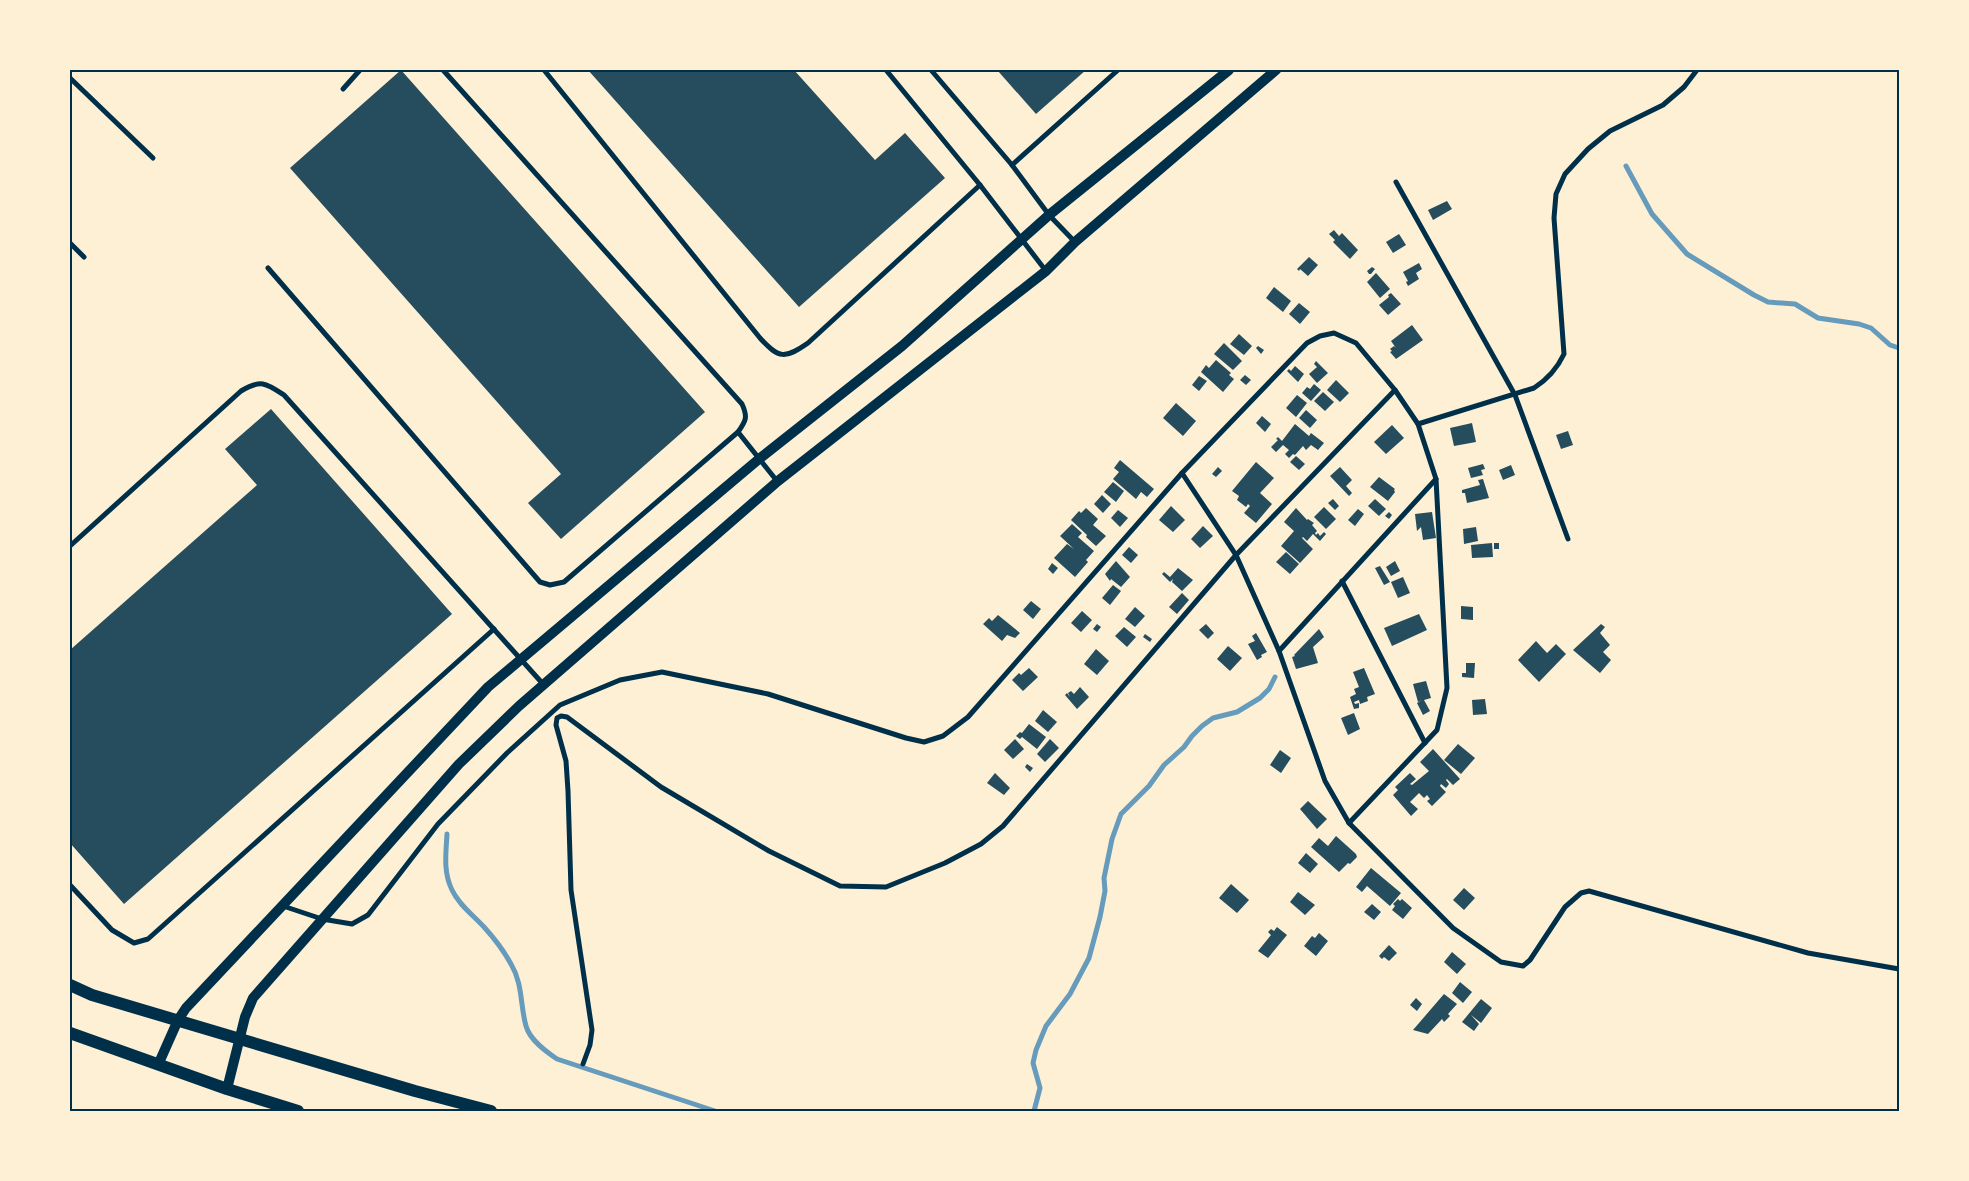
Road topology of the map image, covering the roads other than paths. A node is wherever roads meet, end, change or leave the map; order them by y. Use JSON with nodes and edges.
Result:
{"nodes":[{"id":1,"x":360,"y":70,"type":"edge"},
{"id":2,"x":443,"y":70,"type":"edge"},
{"id":3,"x":544,"y":70,"type":"edge"},
{"id":4,"x":886,"y":70,"type":"edge"},
{"id":5,"x":931,"y":70,"type":"edge"},
{"id":6,"x":1118,"y":70,"type":"edge"},
{"id":7,"x":1230,"y":70,"type":"edge"},
{"id":8,"x":1276,"y":70,"type":"edge"},
{"id":9,"x":1697,"y":70,"type":"edge"},
{"id":10,"x":70,"y":78,"type":"edge"},
{"id":11,"x":343,"y":89,"type":"dead end"},
{"id":12,"x":153,"y":158,"type":"dead end"},
{"id":13,"x":1012,"y":165,"type":"junction"},
{"id":14,"x":1396,"y":182,"type":"dead end"},
{"id":15,"x":980,"y":185,"type":"junction"},
{"id":16,"x":1049,"y":215,"type":"junction"},
{"id":17,"x":1022,"y":240,"type":"junction"},
{"id":18,"x":1075,"y":242,"type":"junction"},
{"id":19,"x":70,"y":243,"type":"edge"},
{"id":20,"x":84,"y":257,"type":"dead end"},
{"id":21,"x":268,"y":268,"type":"dead end"},
{"id":22,"x":1046,"y":271,"type":"junction"},
{"id":23,"x":1395,"y":390,"type":"junction"},
{"id":24,"x":1515,"y":395,"type":"junction"},
{"id":25,"x":1418,"y":424,"type":"junction"},
{"id":26,"x":738,"y":432,"type":"junction"},
{"id":27,"x":759,"y":459,"type":"junction"},
{"id":28,"x":1182,"y":473,"type":"junction"},
{"id":29,"x":1436,"y":479,"type":"junction"},
{"id":30,"x":778,"y":482,"type":"junction"},
{"id":31,"x":1568,"y":538,"type":"dead end"},
{"id":32,"x":70,"y":546,"type":"edge"},
{"id":33,"x":1236,"y":555,"type":"junction"},
{"id":34,"x":1342,"y":581,"type":"junction"},
{"id":35,"x":494,"y":629,"type":"junction"},
{"id":36,"x":1279,"y":651,"type":"junction"},
{"id":37,"x":520,"y":660,"type":"junction"},
{"id":38,"x":543,"y":684,"type":"junction"},
{"id":39,"x":1425,"y":743,"type":"junction"},
{"id":40,"x":1349,"y":823,"type":"junction"},
{"id":41,"x":70,"y":885,"type":"edge"},
{"id":42,"x":283,"y":906,"type":"junction"},
{"id":43,"x":322,"y":919,"type":"junction"},
{"id":44,"x":1899,"y":969,"type":"edge"},
{"id":45,"x":70,"y":985,"type":"edge"},
{"id":46,"x":178,"y":1020,"type":"junction"},
{"id":47,"x":70,"y":1033,"type":"edge"},
{"id":48,"x":240,"y":1040,"type":"junction"},
{"id":49,"x":583,"y":1064,"type":"dead end"},
{"id":50,"x":158,"y":1065,"type":"junction"},
{"id":51,"x":227,"y":1089,"type":"junction"},
{"id":52,"x":298,"y":1111,"type":"edge"},
{"id":53,"x":491,"y":1111,"type":"edge"}],
"edges":[{"from":1,"to":11,"type":"street"},
{"from":2,"to":26,"type":"street"},
{"from":3,"to":15,"type":"street"},
{"from":4,"to":15,"type":"street"},
{"from":5,"to":13,"type":"street"},
{"from":6,"to":13,"type":"street"},
{"from":7,"to":16,"type":"main road"},
{"from":8,"to":18,"type":"main road"},
{"from":9,"to":24,"type":"street"},
{"from":10,"to":12,"type":"street"},
{"from":13,"to":16,"type":"street"},
{"from":14,"to":24,"type":"street"},
{"from":15,"to":17,"type":"street"},
{"from":16,"to":17,"type":"main road"},
{"from":16,"to":18,"type":"street"},
{"from":17,"to":22,"type":"street"},
{"from":17,"to":27,"type":"main road"},
{"from":18,"to":22,"type":"main road"},
{"from":19,"to":20,"type":"street"},
{"from":21,"to":26,"type":"street"},
{"from":22,"to":30,"type":"main road"},
{"from":23,"to":25,"type":"street"},
{"from":23,"to":28,"type":"street"},
{"from":23,"to":33,"type":"street"},
{"from":24,"to":25,"type":"street"},
{"from":24,"to":31,"type":"street"},
{"from":25,"to":29,"type":"street"},
{"from":26,"to":27,"type":"street"},
{"from":27,"to":30,"type":"street"},
{"from":27,"to":37,"type":"main road"},
{"from":28,"to":33,"type":"street"},
{"from":28,"to":43,"type":"street"},
{"from":29,"to":34,"type":"street"},
{"from":29,"to":39,"type":"street"},
{"from":30,"to":38,"type":"main road"},
{"from":32,"to":35,"type":"street"},
{"from":33,"to":36,"type":"street"},
{"from":33,"to":49,"type":"street"},
{"from":34,"to":36,"type":"street"},
{"from":34,"to":39,"type":"street"},
{"from":35,"to":37,"type":"street"},
{"from":35,"to":41,"type":"street"},
{"from":36,"to":40,"type":"street"},
{"from":37,"to":38,"type":"street"},
{"from":37,"to":42,"type":"main road"},
{"from":38,"to":43,"type":"main road"},
{"from":39,"to":40,"type":"street"},
{"from":40,"to":44,"type":"street"},
{"from":42,"to":43,"type":"street"},
{"from":42,"to":46,"type":"main road"},
{"from":43,"to":48,"type":"main road"},
{"from":45,"to":46,"type":"main road"},
{"from":46,"to":48,"type":"main road"},
{"from":46,"to":50,"type":"main road"},
{"from":47,"to":50,"type":"main road"},
{"from":48,"to":51,"type":"main road"},
{"from":48,"to":53,"type":"main road"},
{"from":50,"to":51,"type":"main road"},
{"from":51,"to":52,"type":"main road"}]}
